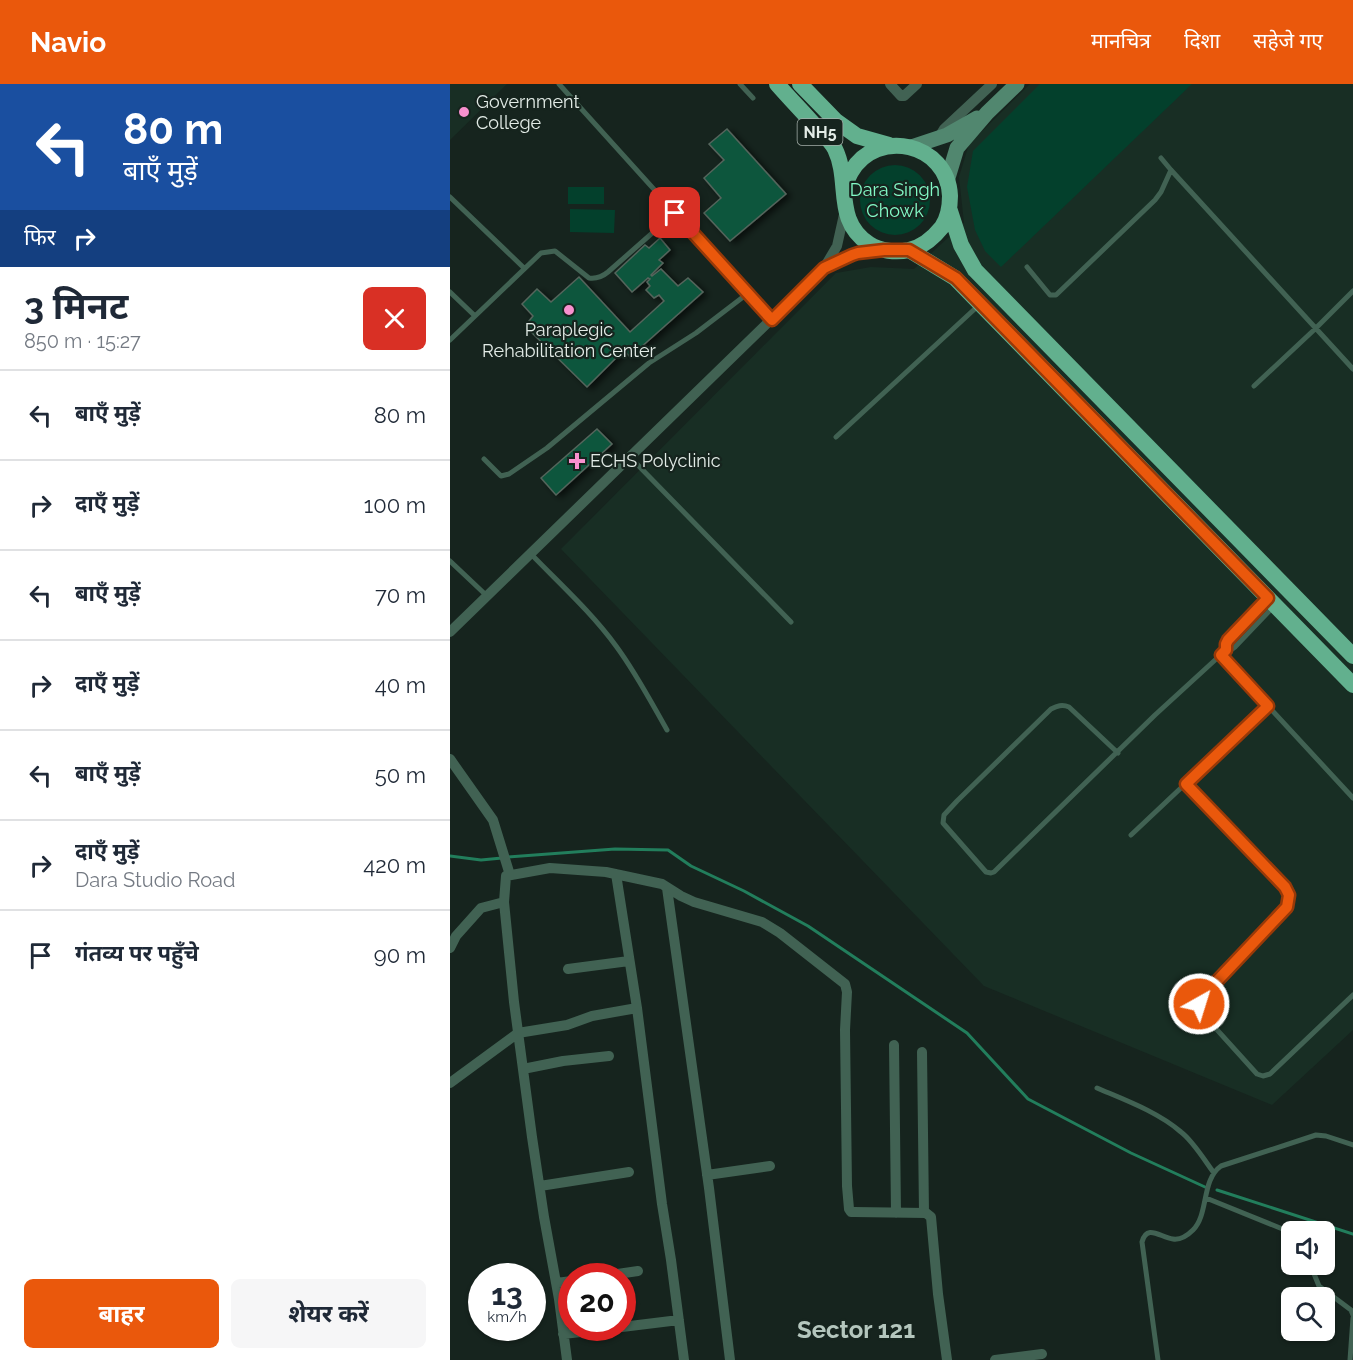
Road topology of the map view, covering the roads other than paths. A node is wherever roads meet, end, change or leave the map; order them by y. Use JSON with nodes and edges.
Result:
{"nodes":[{"id":1,"x":559,"y":84,"type":"edge"},
{"id":2,"x":740,"y":84,"type":"edge"},
{"id":3,"x":777,"y":84,"type":"edge"},
{"id":4,"x":800,"y":84,"type":"edge"},
{"id":5,"x":890,"y":84,"type":"edge"},
{"id":6,"x":917,"y":84,"type":"edge"},
{"id":7,"x":992,"y":84,"type":"edge"},
{"id":8,"x":1017,"y":84,"type":"edge"},
{"id":9,"x":753,"y":98,"type":"dead end"},
{"id":10,"x":987,"y":113,"type":"junction"},
{"id":11,"x":939,"y":137,"type":"junction"},
{"id":12,"x":890,"y":145,"type":"junction"},
{"id":13,"x":911,"y":147,"type":"junction"},
{"id":14,"x":1161,"y":158,"type":"dead end"},
{"id":15,"x":1172,"y":170,"type":"junction"},
{"id":16,"x":947,"y":181,"type":"junction"},
{"id":17,"x":844,"y":189,"type":"junction"},
{"id":18,"x":450,"y":197,"type":"edge"},
{"id":19,"x":949,"y":208,"type":"junction"},
{"id":20,"x":845,"y":210,"type":"junction"},
{"id":21,"x":675,"y":213,"type":"junction"},
{"id":22,"x":884,"y":250,"type":"junction"},
{"id":23,"x":909,"y":250,"type":"junction"},
{"id":24,"x":1027,"y":267,"type":"dead end"},
{"id":25,"x":524,"y":268,"type":"junction"},
{"id":26,"x":824,"y":268,"type":"junction"},
{"id":27,"x":1353,"y":291,"type":"edge"},
{"id":28,"x":450,"y":292,"type":"edge"},
{"id":29,"x":747,"y":294,"type":"junction"},
{"id":30,"x":981,"y":304,"type":"junction"},
{"id":31,"x":475,"y":316,"type":"junction"},
{"id":32,"x":772,"y":320,"type":"junction"},
{"id":33,"x":1315,"y":329,"type":"junction"},
{"id":34,"x":450,"y":340,"type":"edge"},
{"id":35,"x":1353,"y":369,"type":"edge"},
{"id":36,"x":1254,"y":386,"type":"dead end"},
{"id":37,"x":836,"y":437,"type":"dead end"},
{"id":38,"x":630,"y":457,"type":"junction"},
{"id":39,"x":484,"y":459,"type":"dead end"},
{"id":40,"x":531,"y":554,"type":"junction"},
{"id":41,"x":450,"y":561,"type":"edge"},
{"id":42,"x":487,"y":596,"type":"junction"},
{"id":43,"x":1271,"y":601,"type":"junction"},
{"id":44,"x":790,"y":622,"type":"dead end"},
{"id":45,"x":450,"y":632,"type":"edge"},
{"id":46,"x":1226,"y":650,"type":"junction"},
{"id":47,"x":1221,"y":655,"type":"junction"},
{"id":48,"x":1353,"y":657,"type":"edge"},
{"id":49,"x":1353,"y":685,"type":"edge"},
{"id":50,"x":1268,"y":706,"type":"junction"},
{"id":51,"x":667,"y":730,"type":"dead end"},
{"id":52,"x":1118,"y":753,"type":"junction"},
{"id":53,"x":450,"y":759,"type":"edge"},
{"id":54,"x":1186,"y":784,"type":"junction"},
{"id":55,"x":1353,"y":798,"type":"edge"},
{"id":56,"x":1131,"y":835,"type":"dead end"},
{"id":57,"x":616,"y":874,"type":"junction"},
{"id":58,"x":510,"y":875,"type":"junction"},
{"id":59,"x":667,"y":888,"type":"junction"},
{"id":60,"x":504,"y":902,"type":"junction"},
{"id":61,"x":450,"y":948,"type":"edge"},
{"id":62,"x":629,"y":961,"type":"junction"},
{"id":63,"x":568,"y":969,"type":"dead end"},
{"id":64,"x":1353,"y":995,"type":"edge"},
{"id":65,"x":637,"y":1008,"type":"junction"},
{"id":66,"x":518,"y":1033,"type":"junction"},
{"id":67,"x":894,"y":1045,"type":"dead end"},
{"id":68,"x":922,"y":1052,"type":"dead end"},
{"id":69,"x":609,"y":1056,"type":"dead end"},
{"id":70,"x":523,"y":1069,"type":"junction"},
{"id":71,"x":450,"y":1083,"type":"edge"},
{"id":72,"x":1097,"y":1088,"type":"dead end"},
{"id":73,"x":1353,"y":1145,"type":"edge"},
{"id":74,"x":770,"y":1166,"type":"dead end"},
{"id":75,"x":629,"y":1172,"type":"dead end"},
{"id":76,"x":1214,"y":1173,"type":"junction"},
{"id":77,"x":707,"y":1175,"type":"junction"},
{"id":78,"x":540,"y":1186,"type":"junction"},
{"id":79,"x":1206,"y":1198,"type":"junction"},
{"id":80,"x":896,"y":1213,"type":"junction"},
{"id":81,"x":924,"y":1213,"type":"junction"},
{"id":82,"x":1281,"y":1228,"type":"edge"},
{"id":83,"x":1314,"y":1275,"type":"edge"},
{"id":84,"x":556,"y":1284,"type":"joint"},
{"id":85,"x":558,"y":1298,"type":"edge"},
{"id":86,"x":1353,"y":1317,"type":"edge"},
{"id":87,"x":679,"y":1320,"type":"junction"},
{"id":88,"x":636,"y":1325,"type":"edge"},
{"id":89,"x":564,"y":1341,"type":"edge"},
{"id":90,"x":1042,"y":1354,"type":"dead end"},
{"id":91,"x":1351,"y":1358,"type":"edge"},
{"id":92,"x":567,"y":1360,"type":"edge"},
{"id":93,"x":684,"y":1360,"type":"edge"},
{"id":94,"x":730,"y":1360,"type":"edge"},
{"id":95,"x":947,"y":1360,"type":"edge"},
{"id":96,"x":995,"y":1360,"type":"edge"},
{"id":97,"x":1158,"y":1360,"type":"edge"}],
"edges":[{"from":1,"to":21,"type":"lane"},
{"from":2,"to":9,"type":"lane"},
{"from":3,"to":17,"type":"highway","number":"NH5"},
{"from":4,"to":12,"type":"highway","number":"NH5"},
{"from":5,"to":6,"type":"street"},
{"from":7,"to":11,"type":"street"},
{"from":8,"to":10,"type":"main road"},
{"from":10,"to":11,"type":"main road"},
{"from":10,"to":16,"type":"main road"},
{"from":11,"to":13,"type":"main road"},
{"from":12,"to":13,"type":"highway","number":"NH5"},
{"from":12,"to":17,"type":"highway","number":"NH5"},
{"from":13,"to":16,"type":"highway","number":"NH5"},
{"from":14,"to":15,"type":"lane"},
{"from":15,"to":24,"type":"lane"},
{"from":15,"to":33,"type":"lane"},
{"from":16,"to":19,"type":"highway"},
{"from":17,"to":20,"type":"highway","number":"NH5"},
{"from":18,"to":25,"type":"lane"},
{"from":19,"to":23,"type":"highway"},
{"from":19,"to":48,"type":"highway"},
{"from":20,"to":22,"type":"highway","number":"NH5"},
{"from":20,"to":26,"type":"street"},
{"from":21,"to":25,"type":"lane"},
{"from":21,"to":29,"type":"lane"},
{"from":22,"to":23,"type":"highway"},
{"from":22,"to":26,"type":"street"},
{"from":23,"to":30,"type":"highway"},
{"from":25,"to":31,"type":"lane"},
{"from":26,"to":32,"type":"street"},
{"from":27,"to":33,"type":"lane"},
{"from":28,"to":31,"type":"lane"},
{"from":29,"to":32,"type":"lane"},
{"from":29,"to":39,"type":"lane"},
{"from":30,"to":37,"type":"lane"},
{"from":30,"to":43,"type":"highway"},
{"from":31,"to":34,"type":"lane"},
{"from":32,"to":38,"type":"street"},
{"from":33,"to":35,"type":"lane"},
{"from":33,"to":36,"type":"lane"},
{"from":38,"to":40,"type":"street"},
{"from":38,"to":44,"type":"lane"},
{"from":40,"to":42,"type":"street"},
{"from":40,"to":51,"type":"lane"},
{"from":41,"to":42,"type":"lane"},
{"from":42,"to":45,"type":"street"},
{"from":43,"to":46,"type":"lane"},
{"from":43,"to":46,"type":"lane"},
{"from":43,"to":49,"type":"highway"},
{"from":46,"to":47,"type":"lane"},
{"from":47,"to":50,"type":"lane"},
{"from":47,"to":52,"type":"lane"},
{"from":50,"to":54,"type":"lane"},
{"from":50,"to":55,"type":"lane"},
{"from":52,"to":52,"type":"lane"},
{"from":53,"to":58,"type":"street"},
{"from":54,"to":56,"type":"lane"},
{"from":54,"to":64,"type":"lane"},
{"from":57,"to":58,"type":"street"},
{"from":57,"to":59,"type":"street"},
{"from":57,"to":62,"type":"street"},
{"from":58,"to":60,"type":"street"},
{"from":59,"to":77,"type":"street"},
{"from":59,"to":80,"type":"street"},
{"from":60,"to":61,"type":"street"},
{"from":60,"to":66,"type":"street"},
{"from":62,"to":63,"type":"street"},
{"from":62,"to":65,"type":"street"},
{"from":65,"to":66,"type":"street"},
{"from":65,"to":87,"type":"street"},
{"from":66,"to":70,"type":"street"},
{"from":66,"to":71,"type":"street"},
{"from":67,"to":80,"type":"street"},
{"from":68,"to":81,"type":"street"},
{"from":69,"to":70,"type":"street"},
{"from":70,"to":78,"type":"street"},
{"from":72,"to":76,"type":"lane"},
{"from":73,"to":76,"type":"lane"},
{"from":74,"to":77,"type":"street"},
{"from":75,"to":78,"type":"street"},
{"from":76,"to":79,"type":"lane"},
{"from":77,"to":94,"type":"street"},
{"from":78,"to":84,"type":"street"},
{"from":79,"to":82,"type":"lane"},
{"from":79,"to":97,"type":"lane"},
{"from":80,"to":81,"type":"street"},
{"from":81,"to":95,"type":"street"},
{"from":83,"to":86,"type":"lane"},
{"from":84,"to":85,"type":"street"},
{"from":86,"to":91,"type":"lane"},
{"from":87,"to":88,"type":"street"},
{"from":87,"to":93,"type":"street"},
{"from":89,"to":92,"type":"street"},
{"from":90,"to":96,"type":"street"}]}
